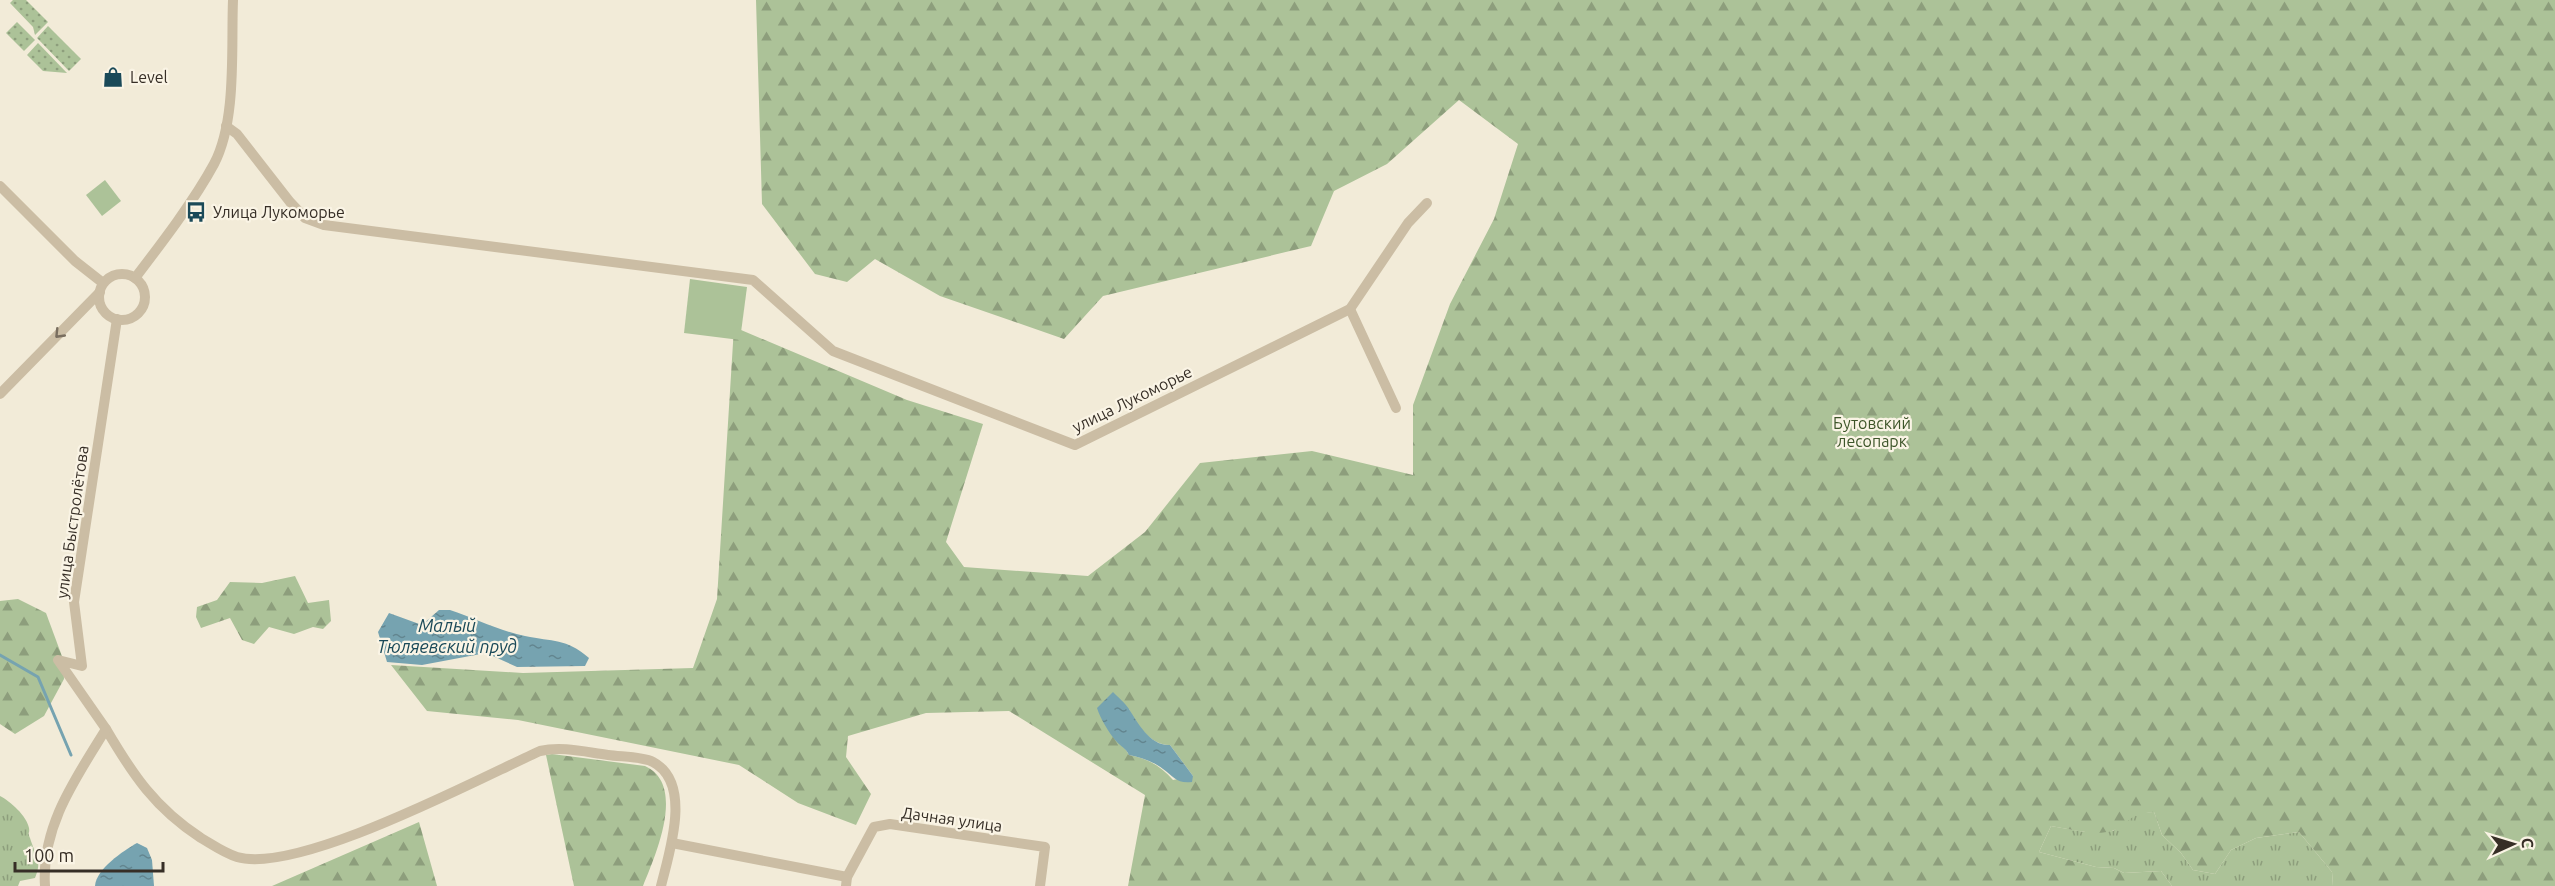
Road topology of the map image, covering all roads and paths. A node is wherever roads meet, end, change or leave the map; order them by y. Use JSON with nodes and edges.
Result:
{"nodes":[{"id":1,"x":233,"y":0,"type":"edge"},
{"id":2,"x":226,"y":126,"type":"junction"},
{"id":3,"x":0,"y":186,"type":"edge"},
{"id":4,"x":1427,"y":203,"type":"dead end"},
{"id":5,"x":135,"y":278,"type":"junction"},
{"id":6,"x":102,"y":287,"type":"junction"},
{"id":7,"x":1350,"y":309,"type":"junction"},
{"id":8,"x":117,"y":319,"type":"junction"},
{"id":9,"x":0,"y":394,"type":"edge"},
{"id":10,"x":1396,"y":408,"type":"dead end"},
{"id":11,"x":106,"y":729,"type":"junction"},
{"id":12,"x":672,"y":843,"type":"junction"},
{"id":13,"x":847,"y":882,"type":"edge"},
{"id":14,"x":45,"y":886,"type":"edge"},
{"id":15,"x":660,"y":886,"type":"edge"},
{"id":16,"x":1040,"y":886,"type":"edge"}],
"edges":[{"from":1,"to":2,"type":"street"},
{"from":2,"to":5,"type":"street"},
{"from":2,"to":7,"type":"street","name":"улица Лукоморье"},
{"from":3,"to":6,"type":"street"},
{"from":4,"to":7,"type":"street","name":"улица Лукоморье"},
{"from":5,"to":6,"type":"street"},
{"from":5,"to":8,"type":"street"},
{"from":6,"to":8,"type":"street"},
{"from":6,"to":9,"type":"street","one_way":true},
{"from":7,"to":10,"type":"street"},
{"from":8,"to":11,"type":"street","name":"улица Быстролётова"},
{"from":11,"to":12,"type":"street"},
{"from":11,"to":14,"type":"street"},
{"from":12,"to":13,"type":"street","name":"Дачная улица"},
{"from":12,"to":15,"type":"street"},
{"from":13,"to":16,"type":"street","name":"Дачная улица"}]}
